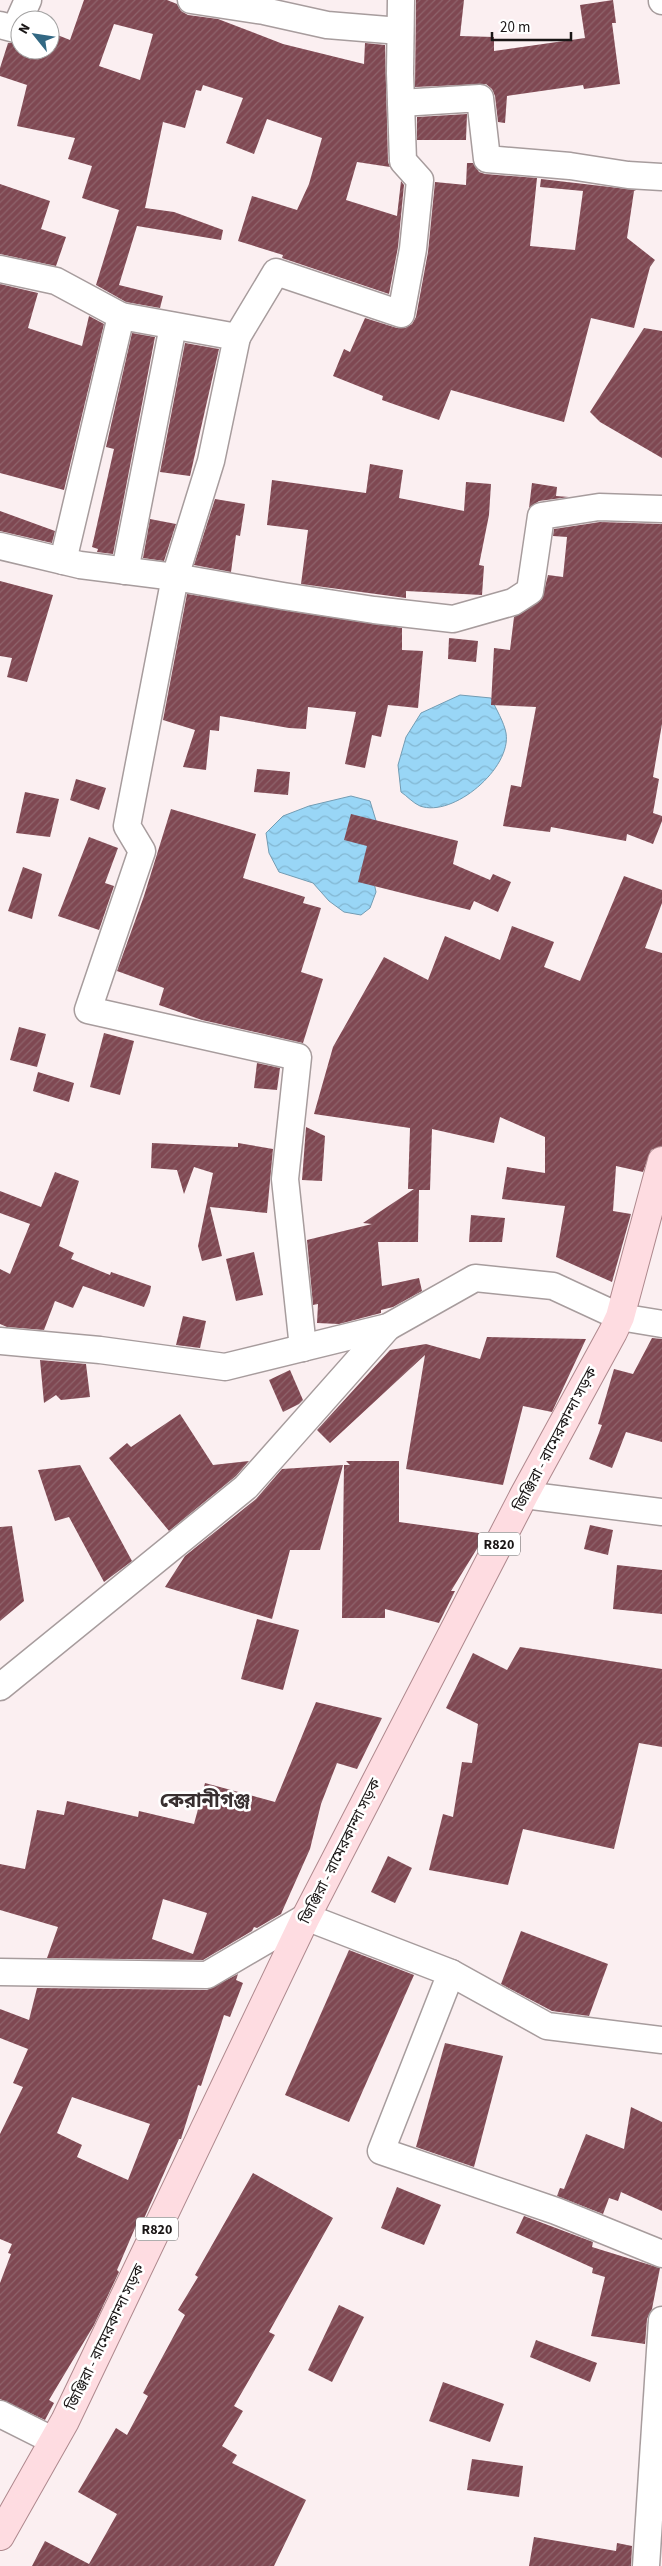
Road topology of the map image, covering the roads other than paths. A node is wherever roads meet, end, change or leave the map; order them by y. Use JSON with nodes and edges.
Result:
{"nodes":[{"id":1,"x":28,"y":0,"type":"edge"},
{"id":2,"x":191,"y":0,"type":"edge"},
{"id":3,"x":401,"y":0,"type":"edge"},
{"id":4,"x":0,"y":25,"type":"edge"},
{"id":5,"x":400,"y":31,"type":"junction"},
{"id":6,"x":401,"y":103,"type":"junction"},
{"id":7,"x":662,"y":177,"type":"edge"},
{"id":8,"x":0,"y":269,"type":"edge"},
{"id":9,"x":121,"y":316,"type":"junction"},
{"id":10,"x":173,"y":326,"type":"junction"},
{"id":11,"x":237,"y":337,"type":"junction"},
{"id":12,"x":662,"y":509,"type":"edge"},
{"id":13,"x":0,"y":546,"type":"edge"},
{"id":14,"x":64,"y":561,"type":"junction"},
{"id":15,"x":125,"y":571,"type":"junction"},
{"id":16,"x":175,"y":576,"type":"junction"},
{"id":17,"x":662,"y":1161,"type":"edge"},
{"id":18,"x":620,"y":1317,"type":"junction"},
{"id":19,"x":662,"y":1324,"type":"edge"},
{"id":20,"x":388,"y":1327,"type":"junction"},
{"id":21,"x":0,"y":1341,"type":"edge"},
{"id":22,"x":303,"y":1348,"type":"junction"},
{"id":23,"x":524,"y":1495,"type":"junction"},
{"id":24,"x":662,"y":1512,"type":"edge"},
{"id":25,"x":0,"y":1687,"type":"edge"},
{"id":26,"x":306,"y":1917,"type":"junction"},
{"id":27,"x":0,"y":1972,"type":"edge"},
{"id":28,"x":451,"y":1973,"type":"junction"},
{"id":29,"x":662,"y":2040,"type":"edge"},
{"id":30,"x":662,"y":2254,"type":"edge"},
{"id":31,"x":662,"y":2320,"type":"edge"},
{"id":32,"x":0,"y":2414,"type":"edge"},
{"id":33,"x":54,"y":2441,"type":"junction"},
{"id":34,"x":0,"y":2536,"type":"edge"},
{"id":35,"x":646,"y":2566,"type":"edge"}],
"edges":[{"from":1,"to":4,"type":"street"},
{"from":2,"to":5,"type":"street"},
{"from":3,"to":5,"type":"street"},
{"from":5,"to":6,"type":"street"},
{"from":6,"to":7,"type":"street"},
{"from":6,"to":11,"type":"street"},
{"from":8,"to":9,"type":"street"},
{"from":9,"to":10,"type":"street"},
{"from":9,"to":14,"type":"street"},
{"from":10,"to":11,"type":"street"},
{"from":10,"to":15,"type":"street"},
{"from":11,"to":16,"type":"street"},
{"from":12,"to":16,"type":"street"},
{"from":13,"to":14,"type":"street"},
{"from":14,"to":15,"type":"street"},
{"from":15,"to":16,"type":"street"},
{"from":16,"to":22,"type":"street"},
{"from":17,"to":18,"type":"main road","name":"জিঞ্জিরা - রামেরকান্দা সড়ক","number":"R820"},
{"from":18,"to":19,"type":"street"},
{"from":18,"to":20,"type":"street"},
{"from":18,"to":23,"type":"main road","name":"জিঞ্জিরা - রামেরকান্দা সড়ক","number":"R820"},
{"from":20,"to":22,"type":"street"},
{"from":20,"to":25,"type":"street"},
{"from":21,"to":22,"type":"street"},
{"from":23,"to":24,"type":"street"},
{"from":23,"to":26,"type":"main road","name":"জিঞ্জিরা - রামেরকান্দা সড়ক","number":"R820"},
{"from":26,"to":27,"type":"street"},
{"from":26,"to":28,"type":"street"},
{"from":26,"to":33,"type":"main road","name":"জিঞ্জিরা - রামেরকান্দা সড়ক","number":"R820"},
{"from":28,"to":29,"type":"street"},
{"from":28,"to":30,"type":"street"},
{"from":31,"to":35,"type":"street"},
{"from":32,"to":33,"type":"street"},
{"from":33,"to":34,"type":"main road","name":"জিঞ্জিরা - রামেরকান্দা সড়ক","number":"R820"}]}
